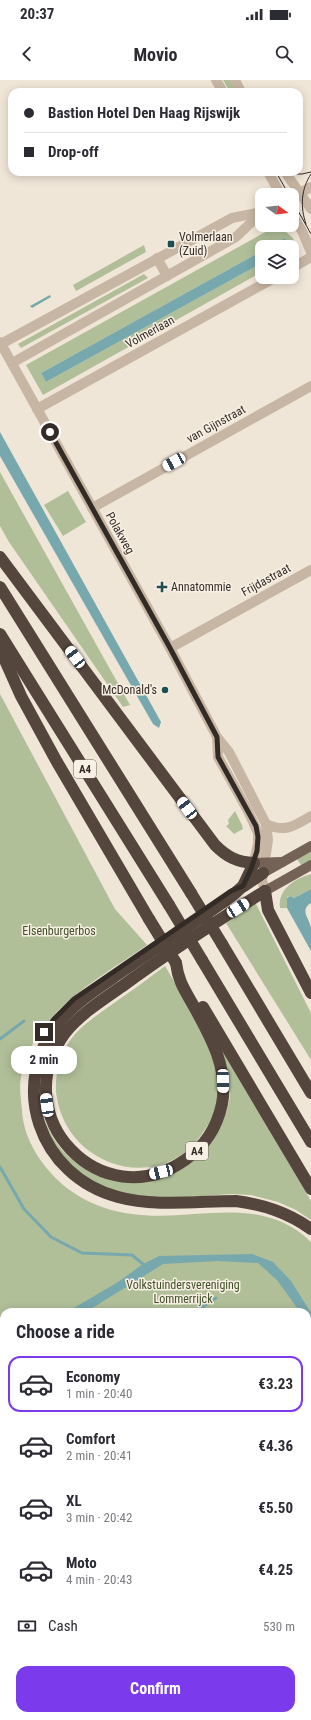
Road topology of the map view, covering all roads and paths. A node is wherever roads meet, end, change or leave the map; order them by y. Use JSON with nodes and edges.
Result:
{"nodes":[{"id":1,"x":270,"y":176,"type":"edge"},
{"id":2,"x":287,"y":176,"type":"edge"},
{"id":3,"x":311,"y":187,"type":"edge"},
{"id":4,"x":278,"y":188,"type":"edge"},
{"id":5,"x":293,"y":188,"type":"edge"},
{"id":6,"x":299,"y":193,"type":"edge"},
{"id":7,"x":299,"y":197,"type":"edge"},
{"id":8,"x":311,"y":209,"type":"edge"},
{"id":9,"x":255,"y":213,"type":"edge"},
{"id":10,"x":255,"y":219,"type":"edge"},
{"id":11,"x":299,"y":226,"type":"edge"},
{"id":12,"x":311,"y":252,"type":"edge"},
{"id":13,"x":311,"y":257,"type":"edge"},
{"id":14,"x":157,"y":258,"type":"junction"},
{"id":15,"x":299,"y":264,"type":"edge"},
{"id":16,"x":167,"y":276,"type":"junction"},
{"id":17,"x":263,"y":284,"type":"edge"},
{"id":18,"x":1,"y":343,"type":"edge"},
{"id":19,"x":12,"y":363,"type":"junction"},
{"id":20,"x":311,"y":386,"type":"edge"},
{"id":21,"x":37,"y":410,"type":"junction"},
{"id":22,"x":92,"y":508,"type":"junction"},
{"id":23,"x":0,"y":557,"type":"edge"},
{"id":24,"x":311,"y":570,"type":"edge"},
{"id":25,"x":0,"y":587,"type":"edge"},
{"id":26,"x":0,"y":634,"type":"edge"},
{"id":27,"x":170,"y":648,"type":"junction"},
{"id":28,"x":0,"y":649,"type":"edge"},
{"id":29,"x":217,"y":737,"type":"junction"},
{"id":30,"x":311,"y":816,"type":"edge"},
{"id":31,"x":266,"y":824,"type":"junction"},
{"id":32,"x":311,"y":846,"type":"edge"},
{"id":33,"x":261,"y":866,"type":"junction"},
{"id":34,"x":311,"y":866,"type":"edge"},
{"id":35,"x":265,"y":891,"type":"junction"},
{"id":36,"x":179,"y":971,"type":"junction"},
{"id":37,"x":311,"y":993,"type":"edge"},
{"id":38,"x":311,"y":1093,"type":"edge"},
{"id":39,"x":311,"y":1142,"type":"edge"},
{"id":40,"x":311,"y":1189,"type":"edge"},
{"id":41,"x":311,"y":1229,"type":"edge"}],
"edges":[{"from":1,"to":4,"type":"street"},
{"from":2,"to":5,"type":"street"},
{"from":3,"to":6,"type":"street"},
{"from":7,"to":8,"type":"street"},
{"from":9,"to":14,"type":"street"},
{"from":10,"to":16,"type":"street"},
{"from":11,"to":12,"type":"street"},
{"from":13,"to":15,"type":"street"},
{"from":14,"to":16,"type":"street"},
{"from":14,"to":18,"type":"street"},
{"from":16,"to":19,"type":"street"},
{"from":17,"to":21,"type":"street","name":"Volmerlaan"},
{"from":18,"to":19,"type":"street","name":"Polakweg"},
{"from":19,"to":21,"type":"street","name":"Polakweg"},
{"from":20,"to":22,"type":"street","name":"van Gijnstraat"},
{"from":21,"to":22,"type":"street","name":"Polakweg"},
{"from":22,"to":27,"type":"street","name":"Polakweg"},
{"from":23,"to":33,"type":"highway"},
{"from":24,"to":27,"type":"street","name":"Frijdastraat"},
{"from":25,"to":38,"type":"highway","number":"A4","bridge":true},
{"from":26,"to":39,"type":"highway","number":"A4","bridge":true},
{"from":27,"to":29,"type":"street","name":"Polakweg"},
{"from":28,"to":36,"type":"highway","number":"A4","bridge":true},
{"from":29,"to":31,"type":"street","name":"Polakweg"},
{"from":29,"to":33,"type":"street","name":"Polakweg"},
{"from":30,"to":31,"type":"street"},
{"from":31,"to":33,"type":"street","name":"Polakweg"},
{"from":32,"to":33,"type":"main road"},
{"from":33,"to":35,"type":"street","name":"Polakweg"},
{"from":33,"to":41,"type":"highway"},
{"from":34,"to":35,"type":"main road"},
{"from":35,"to":36,"type":"highway","number":"A4"},
{"from":35,"to":37,"type":"highway"},
{"from":36,"to":40,"type":"highway","number":"A4"}]}
